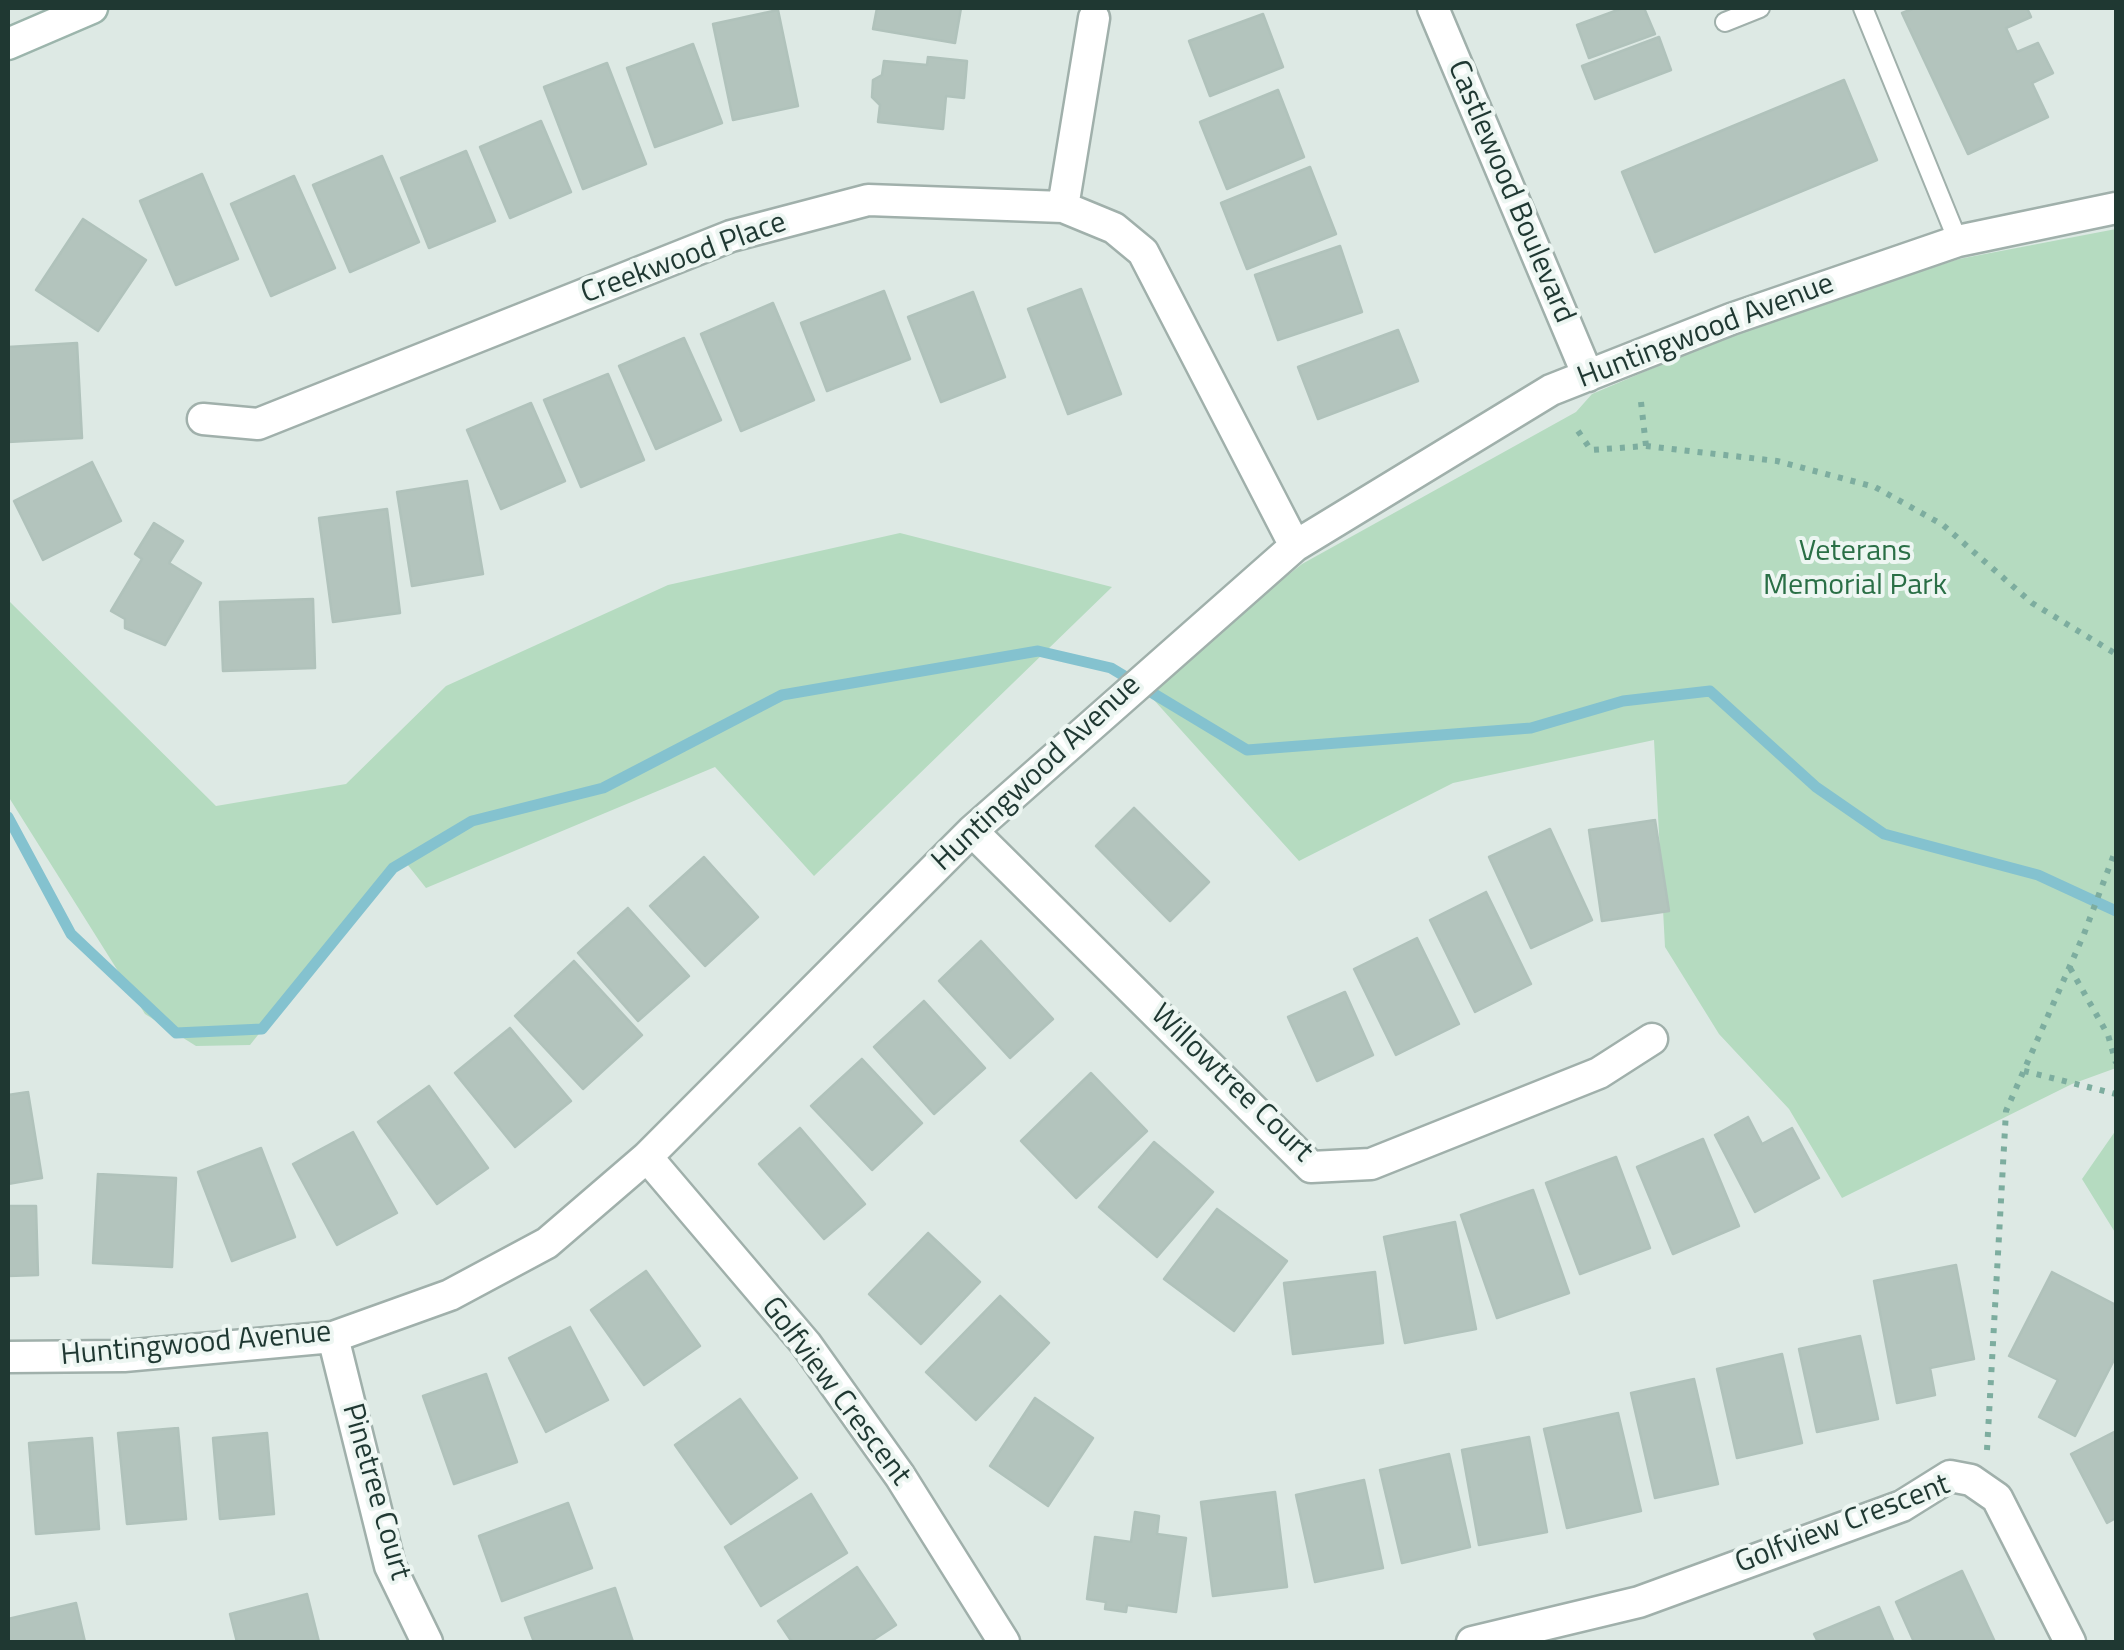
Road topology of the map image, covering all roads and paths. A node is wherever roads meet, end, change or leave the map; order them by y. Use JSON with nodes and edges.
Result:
{"nodes":[{"id":1,"x":92,"y":8,"type":"edge"},
{"id":2,"x":1433,"y":8,"type":"edge"},
{"id":3,"x":1760,"y":8,"type":"edge"},
{"id":4,"x":1863,"y":8,"type":"edge"},
{"id":5,"x":1094,"y":18,"type":"dead end"},
{"id":6,"x":1725,"y":22,"type":"dead end"},
{"id":7,"x":8,"y":44,"type":"edge"},
{"id":8,"x":1063,"y":207,"type":"junction"},
{"id":9,"x":2116,"y":208,"type":"edge"},
{"id":10,"x":1958,"y":242,"type":"junction"},
{"id":11,"x":1588,"y":376,"type":"junction"},
{"id":12,"x":1642,"y":402,"type":"dead end"},
{"id":13,"x":203,"y":419,"type":"dead end"},
{"id":14,"x":1578,"y":431,"type":"dead end"},
{"id":15,"x":1646,"y":446,"type":"junction"},
{"id":16,"x":1295,"y":546,"type":"junction"},
{"id":17,"x":2116,"y":654,"type":"edge"},
{"id":18,"x":972,"y":831,"type":"junction"},
{"id":19,"x":2116,"y":850,"type":"edge"},
{"id":20,"x":2070,"y":968,"type":"junction"},
{"id":21,"x":1652,"y":1039,"type":"dead end"},
{"id":22,"x":2116,"y":1062,"type":"edge"},
{"id":23,"x":2024,"y":1070,"type":"junction"},
{"id":24,"x":2116,"y":1094,"type":"edge"},
{"id":25,"x":646,"y":1157,"type":"junction"},
{"id":26,"x":334,"y":1337,"type":"junction"},
{"id":27,"x":8,"y":1357,"type":"edge"},
{"id":28,"x":1986,"y":1450,"type":"dead end"},
{"id":29,"x":427,"y":1642,"type":"edge"},
{"id":30,"x":1004,"y":1642,"type":"edge"},
{"id":31,"x":1472,"y":1642,"type":"edge"},
{"id":32,"x":2070,"y":1642,"type":"edge"}],
"edges":[{"from":1,"to":7,"type":"street"},
{"from":2,"to":11,"type":"street","name":"Castlewood Boulevard"},
{"from":3,"to":6,"type":"lane"},
{"from":4,"to":10,"type":"lane"},
{"from":5,"to":8,"type":"street"},
{"from":8,"to":13,"type":"street","name":"Creekwood Place"},
{"from":8,"to":16,"type":"street","name":"Creekwood Place"},
{"from":9,"to":10,"type":"street","name":"Huntingwood Avenue"},
{"from":10,"to":11,"type":"street","name":"Huntingwood Avenue"},
{"from":11,"to":16,"type":"street","name":"Huntingwood Avenue"},
{"from":12,"to":15,"type":"path"},
{"from":14,"to":15,"type":"path"},
{"from":15,"to":17,"type":"path"},
{"from":16,"to":18,"type":"street","name":"Huntingwood Avenue"},
{"from":18,"to":21,"type":"street","name":"Willowtree Court"},
{"from":18,"to":25,"type":"street","name":"Huntingwood Avenue"},
{"from":19,"to":20,"type":"path"},
{"from":20,"to":22,"type":"path"},
{"from":20,"to":23,"type":"path"},
{"from":23,"to":24,"type":"path"},
{"from":23,"to":28,"type":"path"},
{"from":25,"to":26,"type":"street","name":"Huntingwood Avenue"},
{"from":25,"to":30,"type":"street","name":"Golfview Crescent"},
{"from":26,"to":27,"type":"street","name":"Huntingwood Avenue"},
{"from":26,"to":29,"type":"street","name":"Pinetree Court"},
{"from":31,"to":32,"type":"street","name":"Golfview Crescent"}]}
